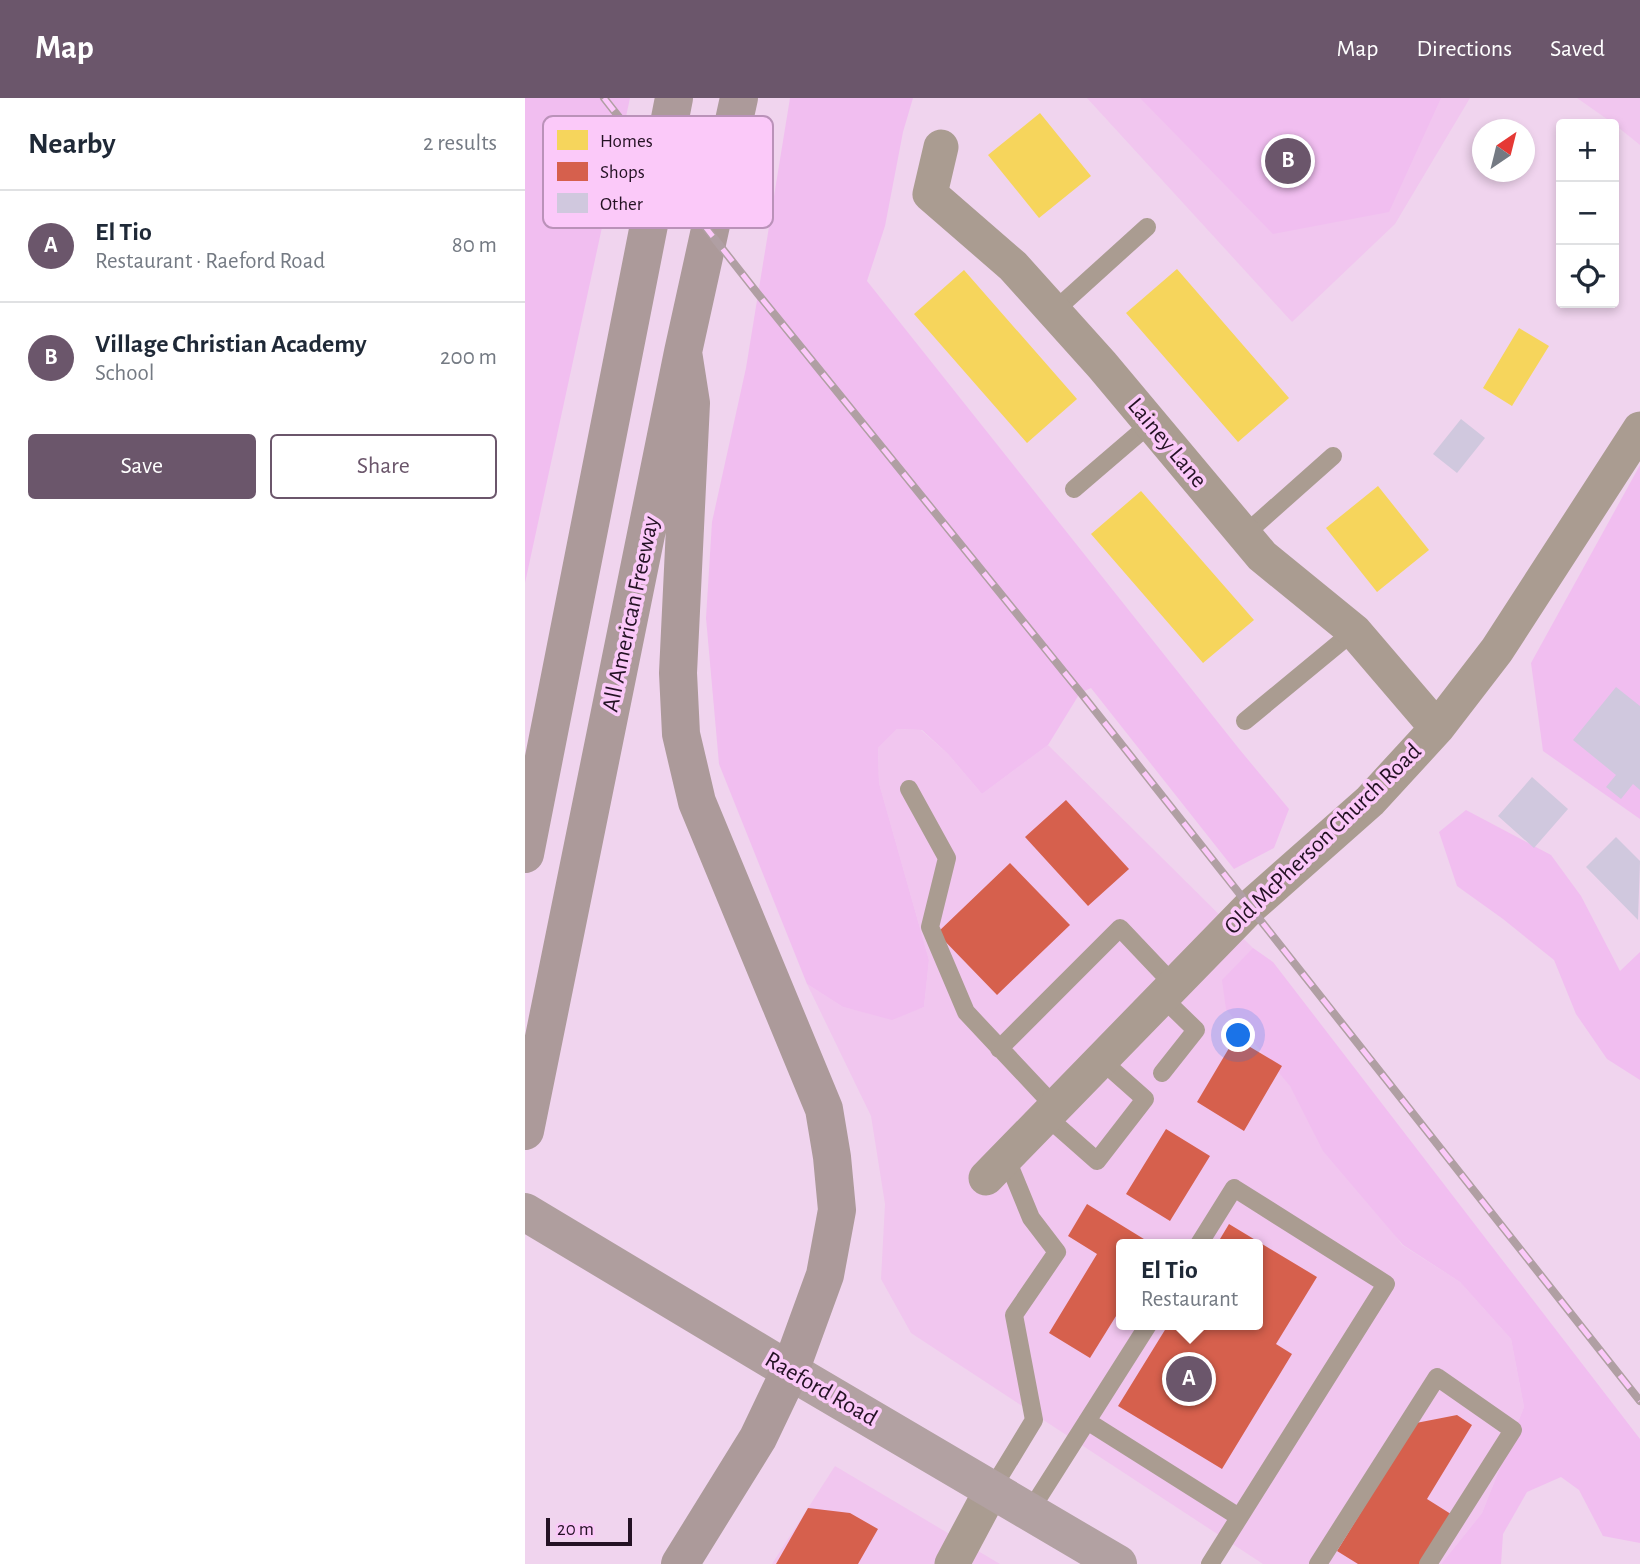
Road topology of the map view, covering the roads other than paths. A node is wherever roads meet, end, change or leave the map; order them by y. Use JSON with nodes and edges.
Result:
{"nodes":[{"id":1,"x":674,"y":98,"type":"edge"},
{"id":2,"x":739,"y":98,"type":"edge"},
{"id":3,"x":670,"y":116,"type":"edge"},
{"id":4,"x":735,"y":116,"type":"edge"},
{"id":5,"x":941,"y":147,"type":"dead end"},
{"id":6,"x":1147,"y":227,"type":"dead end"},
{"id":7,"x":647,"y":228,"type":"edge"},
{"id":8,"x":710,"y":228,"type":"edge"},
{"id":9,"x":1053,"y":312,"type":"junction"},
{"id":10,"x":683,"y":399,"type":"junction"},
{"id":11,"x":1150,"y":423,"type":"junction"},
{"id":12,"x":1640,"y":429,"type":"edge"},
{"id":13,"x":1333,"y":456,"type":"dead end"},
{"id":14,"x":1074,"y":489,"type":"dead end"},
{"id":15,"x":1244,"y":535,"type":"junction"},
{"id":16,"x":1354,"y":631,"type":"junction"},
{"id":17,"x":1245,"y":722,"type":"dead end"},
{"id":18,"x":1437,"y":728,"type":"junction"},
{"id":19,"x":909,"y":789,"type":"dead end"},
{"id":20,"x":525,"y":854,"type":"edge"},
{"id":21,"x":1168,"y":991,"type":"junction"},
{"id":22,"x":999,"y":1049,"type":"junction"},
{"id":23,"x":1101,"y":1060,"type":"junction"},
{"id":24,"x":1162,"y":1073,"type":"dead end"},
{"id":25,"x":1051,"y":1111,"type":"junction"},
{"id":26,"x":525,"y":1131,"type":"edge"},
{"id":27,"x":996,"y":1168,"type":"joint"},
{"id":28,"x":525,"y":1212,"type":"edge"},
{"id":29,"x":1202,"y":1239,"type":"edge"},
{"id":30,"x":1145,"y":1330,"type":"edge"},
{"id":31,"x":790,"y":1371,"type":"junction"},
{"id":32,"x":1087,"y":1421,"type":"junction"},
{"id":33,"x":992,"y":1489,"type":"junction"},
{"id":34,"x":1030,"y":1511,"type":"junction"},
{"id":35,"x":1239,"y":1517,"type":"junction"},
{"id":36,"x":680,"y":1564,"type":"edge"},
{"id":37,"x":952,"y":1564,"type":"edge"},
{"id":38,"x":1118,"y":1564,"type":"edge"},
{"id":39,"x":1210,"y":1564,"type":"edge"},
{"id":40,"x":1318,"y":1564,"type":"edge"},
{"id":41,"x":1428,"y":1564,"type":"edge"}],
"edges":[{"from":1,"to":3,"type":"highway"},
{"from":2,"to":4,"type":"highway"},
{"from":5,"to":9,"type":"street","name":"Lainey Lane"},
{"from":6,"to":9,"type":"lane"},
{"from":7,"to":20,"type":"highway"},
{"from":8,"to":10,"type":"highway"},
{"from":9,"to":11,"type":"street","name":"Lainey Lane"},
{"from":10,"to":26,"type":"highway","name":"All American Freeway"},
{"from":10,"to":31,"type":"highway"},
{"from":11,"to":14,"type":"lane"},
{"from":11,"to":15,"type":"street","name":"Lainey Lane"},
{"from":12,"to":18,"type":"street","name":"Old McPherson Church Road"},
{"from":13,"to":15,"type":"lane"},
{"from":15,"to":16,"type":"street","name":"Lainey Lane"},
{"from":16,"to":17,"type":"lane"},
{"from":16,"to":18,"type":"street","name":"Lainey Lane"},
{"from":18,"to":21,"type":"street","name":"Old McPherson Church Road"},
{"from":19,"to":22,"type":"lane"},
{"from":21,"to":22,"type":"lane"},
{"from":21,"to":23,"type":"street","name":"Old McPherson Church Road"},
{"from":21,"to":24,"type":"lane"},
{"from":22,"to":25,"type":"lane"},
{"from":23,"to":25,"type":"street","name":"Old McPherson Church Road"},
{"from":23,"to":25,"type":"lane"},
{"from":25,"to":27,"type":"street","name":"Old McPherson Church Road"},
{"from":27,"to":33,"type":"lane"},
{"from":28,"to":31,"type":"highway","name":"Raeford Road"},
{"from":29,"to":35,"type":"lane"},
{"from":30,"to":32,"type":"lane"},
{"from":31,"to":33,"type":"main road","name":"Raeford Road"},
{"from":31,"to":36,"type":"highway"},
{"from":32,"to":34,"type":"lane"},
{"from":32,"to":35,"type":"lane"},
{"from":33,"to":34,"type":"main road","name":"Raeford Road"},
{"from":33,"to":37,"type":"street"},
{"from":34,"to":38,"type":"main road","name":"Raeford Road"},
{"from":35,"to":39,"type":"lane"},
{"from":40,"to":41,"type":"lane"}]}
